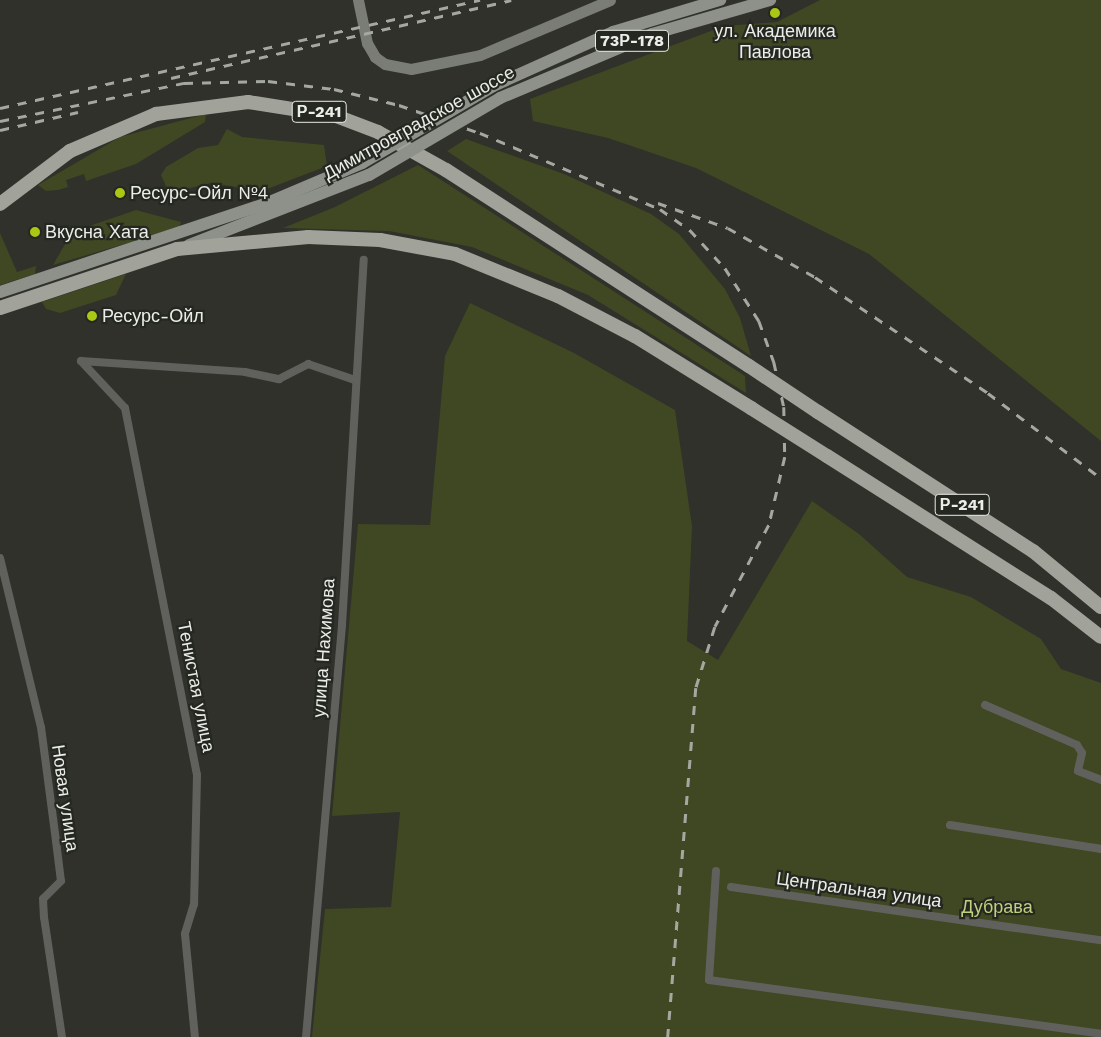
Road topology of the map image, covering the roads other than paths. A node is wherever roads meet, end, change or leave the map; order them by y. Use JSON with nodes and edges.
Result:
{"nodes":[{"id":1,"x":358,"y":0,"type":"edge"},
{"id":2,"x":610,"y":0,"type":"edge"},
{"id":3,"x":720,"y":0,"type":"edge"},
{"id":4,"x":770,"y":0,"type":"edge"},
{"id":5,"x":0,"y":204,"type":"edge"},
{"id":6,"x":177,"y":249,"type":"junction"},
{"id":7,"x":364,"y":260,"type":"dead end"},
{"id":8,"x":0,"y":292,"type":"edge"},
{"id":9,"x":0,"y":308,"type":"edge"},
{"id":10,"x":355,"y":380,"type":"junction"},
{"id":11,"x":0,"y":558,"type":"edge"},
{"id":12,"x":1101,"y":607,"type":"edge"},
{"id":13,"x":1101,"y":637,"type":"edge"},
{"id":14,"x":985,"y":705,"type":"dead end"},
{"id":15,"x":1101,"y":780,"type":"edge"},
{"id":16,"x":950,"y":826,"type":"dead end"},
{"id":17,"x":1101,"y":849,"type":"edge"},
{"id":18,"x":716,"y":871,"type":"dead end"},
{"id":19,"x":731,"y":887,"type":"dead end"},
{"id":20,"x":1101,"y":940,"type":"edge"},
{"id":21,"x":1101,"y":1034,"type":"edge"},
{"id":22,"x":62,"y":1037,"type":"edge"},
{"id":23,"x":195,"y":1037,"type":"edge"},
{"id":24,"x":306,"y":1037,"type":"edge"}],
"edges":[{"from":1,"to":2,"type":"street"},
{"from":3,"to":8,"type":"main road","name":"Димитровградское шоссе","number":"73Р-178","bridge":true},
{"from":4,"to":6,"type":"main road","name":"Димитровградское шоссе","number":"73Р-178","bridge":true},
{"from":5,"to":12,"type":"highway","number":"Р-241","bridge":true},
{"from":6,"to":9,"type":"highway","name":"Димитровградское шоссе","number":"Р-241"},
{"from":6,"to":13,"type":"highway","number":"Р-241","bridge":true},
{"from":7,"to":10,"type":"street","name":"улица Нахимова"},
{"from":10,"to":23,"type":"street","name":"Тенистая улица"},
{"from":10,"to":24,"type":"street","name":"улица Нахимова"},
{"from":11,"to":22,"type":"street","name":"Новая улица"},
{"from":14,"to":15,"type":"street"},
{"from":16,"to":17,"type":"street"},
{"from":18,"to":21,"type":"street"},
{"from":19,"to":20,"type":"street","name":"Центральная улица"}]}
